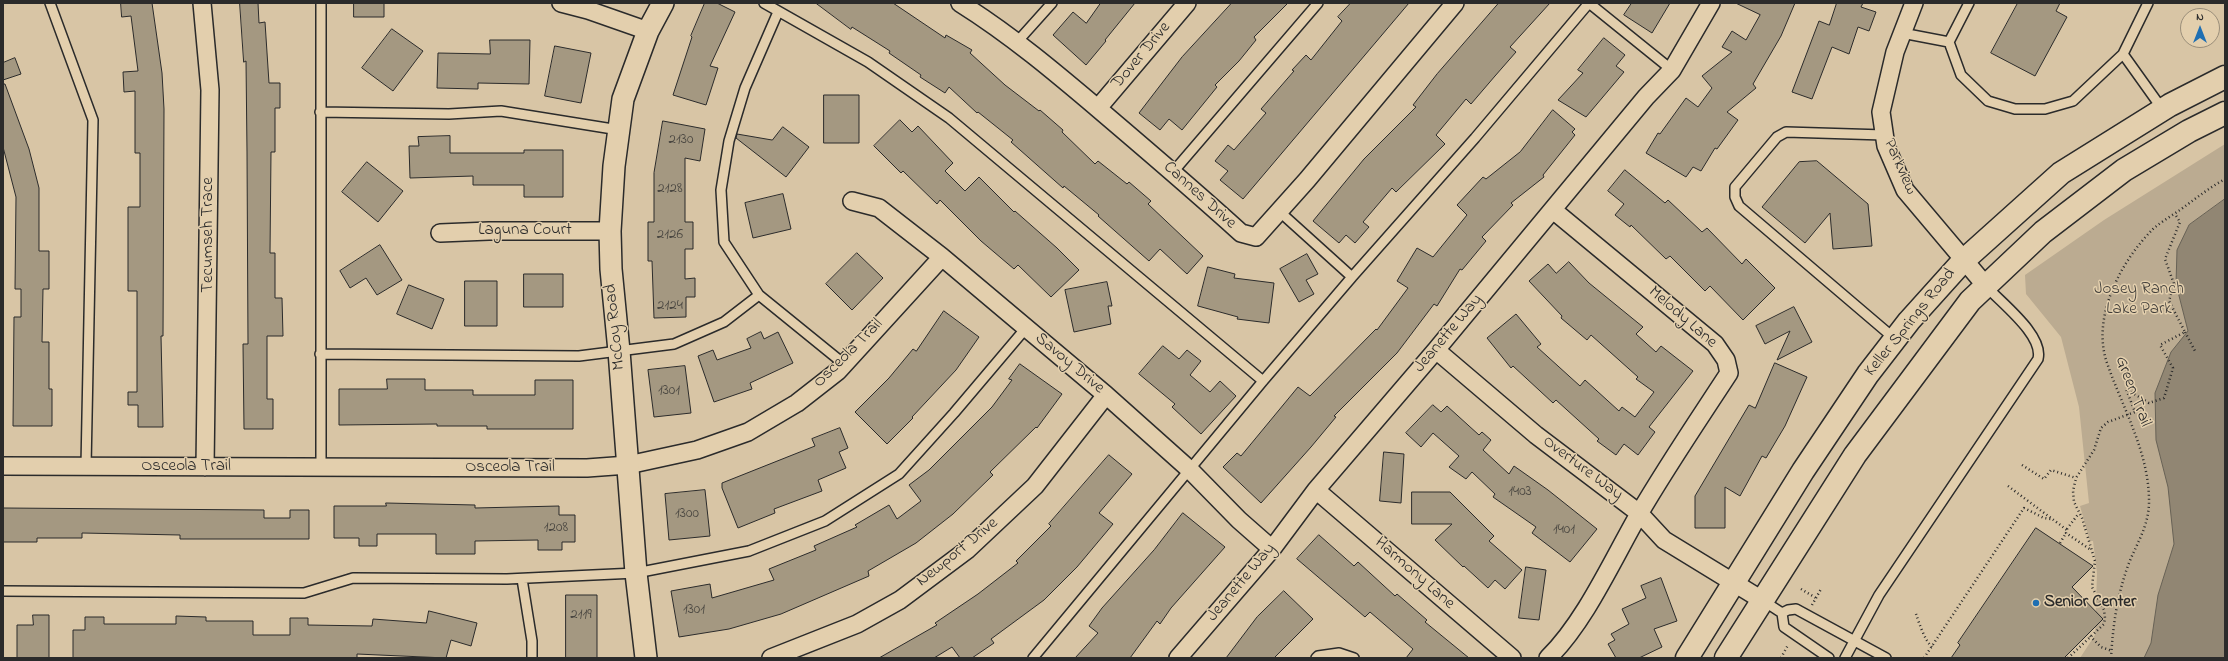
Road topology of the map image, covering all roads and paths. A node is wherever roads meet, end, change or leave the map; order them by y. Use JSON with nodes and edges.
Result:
{"nodes":[{"id":1,"x":50,"y":3,"type":"edge"},
{"id":2,"x":202,"y":3,"type":"edge"},
{"id":3,"x":321,"y":3,"type":"edge"},
{"id":4,"x":561,"y":3,"type":"edge"},
{"id":5,"x":663,"y":3,"type":"edge"},
{"id":6,"x":764,"y":3,"type":"edge"},
{"id":7,"x":960,"y":3,"type":"edge"},
{"id":8,"x":1052,"y":3,"type":"edge"},
{"id":9,"x":1187,"y":3,"type":"edge"},
{"id":10,"x":1318,"y":3,"type":"edge"},
{"id":11,"x":1455,"y":3,"type":"edge"},
{"id":12,"x":1589,"y":3,"type":"edge"},
{"id":13,"x":1710,"y":3,"type":"edge"},
{"id":14,"x":1914,"y":3,"type":"edge"},
{"id":15,"x":1969,"y":3,"type":"edge"},
{"id":16,"x":2148,"y":3,"type":"edge"},
{"id":17,"x":778,"y":12,"type":"junction"},
{"id":18,"x":648,"y":31,"type":"junction"},
{"id":19,"x":1902,"y":33,"type":"junction"},
{"id":20,"x":1017,"y":42,"type":"junction"},
{"id":21,"x":1949,"y":42,"type":"junction"},
{"id":22,"x":2123,"y":54,"type":"junction"},
{"id":23,"x":1672,"y":70,"type":"junction"},
{"id":24,"x":2225,"y":77,"type":"edge"},
{"id":25,"x":1098,"y":108,"type":"junction"},
{"id":26,"x":2164,"y":110,"type":"junction"},
{"id":27,"x":320,"y":112,"type":"junction"},
{"id":28,"x":2225,"y":113,"type":"edge"},
{"id":29,"x":619,"y":130,"type":"junction"},
{"id":30,"x":1884,"y":135,"type":"junction"},
{"id":31,"x":1173,"y":172,"type":"junction"},
{"id":32,"x":2225,"y":179,"type":"edge"},
{"id":33,"x":852,"y":201,"type":"dead end"},
{"id":34,"x":1553,"y":210,"type":"junction"},
{"id":35,"x":1280,"y":212,"type":"junction"},
{"id":36,"x":2175,"y":214,"type":"junction"},
{"id":37,"x":610,"y":231,"type":"junction"},
{"id":38,"x":440,"y":233,"type":"dead end"},
{"id":39,"x":942,"y":257,"type":"junction"},
{"id":40,"x":1963,"y":261,"type":"junction"},
{"id":41,"x":1352,"y":277,"type":"junction"},
{"id":42,"x":1986,"y":286,"type":"junction"},
{"id":43,"x":759,"y":295,"type":"junction"},
{"id":44,"x":1026,"y":328,"type":"junction"},
{"id":45,"x":2185,"y":332,"type":"junction"},
{"id":46,"x":1896,"y":339,"type":"junction"},
{"id":47,"x":1436,"y":350,"type":"junction"},
{"id":48,"x":619,"y":351,"type":"junction"},
{"id":49,"x":2195,"y":351,"type":"dead end"},
{"id":50,"x":320,"y":354,"type":"junction"},
{"id":51,"x":844,"y":364,"type":"junction"},
{"id":52,"x":1263,"y":380,"type":"junction"},
{"id":53,"x":1106,"y":395,"type":"junction"},
{"id":54,"x":2126,"y":416,"type":"junction"},
{"id":55,"x":628,"y":465,"type":"junction"},
{"id":56,"x":2022,"y":465,"type":"dead end"},
{"id":57,"x":3,"y":466,"type":"edge"},
{"id":58,"x":86,"y":466,"type":"junction"},
{"id":59,"x":205,"y":467,"type":"junction"},
{"id":60,"x":321,"y":467,"type":"junction"},
{"id":61,"x":1190,"y":470,"type":"junction"},
{"id":62,"x":2076,"y":478,"type":"junction"},
{"id":63,"x":2008,"y":486,"type":"dead end"},
{"id":64,"x":1316,"y":490,"type":"junction"},
{"id":65,"x":2080,"y":512,"type":"junction"},
{"id":66,"x":1639,"y":513,"type":"junction"},
{"id":67,"x":2051,"y":519,"type":"junction"},
{"id":68,"x":2067,"y":530,"type":"junction"},
{"id":69,"x":2066,"y":533,"type":"junction"},
{"id":70,"x":2060,"y":543,"type":"dead end"},
{"id":71,"x":1272,"y":549,"type":"junction"},
{"id":72,"x":2092,"y":551,"type":"junction"},
{"id":73,"x":636,"y":573,"type":"junction"},
{"id":74,"x":522,"y":579,"type":"junction"},
{"id":75,"x":1732,"y":583,"type":"junction"},
{"id":76,"x":1801,"y":589,"type":"dead end"},
{"id":77,"x":1821,"y":589,"type":"dead end"},
{"id":78,"x":3,"y":591,"type":"edge"},
{"id":79,"x":1816,"y":598,"type":"junction"},
{"id":80,"x":1762,"y":600,"type":"junction"},
{"id":81,"x":1811,"y":607,"type":"dead end"},
{"id":82,"x":1782,"y":613,"type":"junction"},
{"id":83,"x":1916,"y":614,"type":"dead end"},
{"id":84,"x":2090,"y":636,"type":"junction"},
{"id":85,"x":1791,"y":640,"type":"dead end"},
{"id":86,"x":1855,"y":641,"type":"junction"},
{"id":87,"x":1932,"y":646,"type":"junction"},
{"id":88,"x":2112,"y":651,"type":"junction"},
{"id":89,"x":532,"y":658,"type":"edge"},
{"id":90,"x":646,"y":658,"type":"edge"},
{"id":91,"x":771,"y":658,"type":"edge"},
{"id":92,"x":1034,"y":658,"type":"edge"},
{"id":93,"x":1178,"y":658,"type":"edge"},
{"id":94,"x":1316,"y":658,"type":"edge"},
{"id":95,"x":1354,"y":658,"type":"edge"},
{"id":96,"x":1512,"y":658,"type":"edge"},
{"id":97,"x":1548,"y":658,"type":"edge"},
{"id":98,"x":1686,"y":658,"type":"edge"},
{"id":99,"x":1726,"y":658,"type":"edge"},
{"id":100,"x":1780,"y":658,"type":"edge"},
{"id":101,"x":1829,"y":658,"type":"edge"},
{"id":102,"x":1845,"y":658,"type":"edge"},
{"id":103,"x":1886,"y":658,"type":"edge"},
{"id":104,"x":1924,"y":658,"type":"edge"},
{"id":105,"x":2068,"y":658,"type":"edge"},
{"id":106,"x":2111,"y":658,"type":"edge"}],
"edges":[{"from":1,"to":58,"type":"lane"},
{"from":2,"to":59,"type":"street","name":"Tecumseh Trace"},
{"from":3,"to":27,"type":"lane"},
{"from":4,"to":18,"type":"street"},
{"from":5,"to":18,"type":"street","name":"McCoy Road"},
{"from":6,"to":17,"type":"lane"},
{"from":7,"to":20,"type":"street","name":"Cannes Drive"},
{"from":8,"to":20,"type":"lane"},
{"from":9,"to":25,"type":"street","name":"Dover Drive"},
{"from":10,"to":31,"type":"lane"},
{"from":11,"to":35,"type":"street","name":"Cannes Drive"},
{"from":12,"to":23,"type":"lane"},
{"from":12,"to":41,"type":"lane"},
{"from":13,"to":23,"type":"street","name":"Jeanette Way"},
{"from":14,"to":19,"type":"street","name":"Parkview"},
{"from":15,"to":21,"type":"lane"},
{"from":16,"to":22,"type":"lane"},
{"from":17,"to":43,"type":"lane"},
{"from":17,"to":52,"type":"lane"},
{"from":18,"to":29,"type":"street","name":"McCoy Road"},
{"from":19,"to":21,"type":"lane"},
{"from":19,"to":30,"type":"street","name":"Parkview"},
{"from":20,"to":25,"type":"street","name":"Cannes Drive"},
{"from":21,"to":22,"type":"lane"},
{"from":22,"to":26,"type":"lane"},
{"from":23,"to":34,"type":"street","name":"Jeanette Way"},
{"from":24,"to":26,"type":"main road","name":"Keller Springs Road"},
{"from":25,"to":31,"type":"street","name":"Cannes Drive"},
{"from":26,"to":40,"type":"main road","name":"Keller Springs Road"},
{"from":27,"to":29,"type":"lane"},
{"from":27,"to":50,"type":"lane"},
{"from":28,"to":42,"type":"main road","name":"Keller Springs Road"},
{"from":29,"to":37,"type":"street","name":"McCoy Road"},
{"from":30,"to":40,"type":"street","name":"Parkview"},
{"from":30,"to":46,"type":"lane"},
{"from":31,"to":35,"type":"street","name":"Cannes Drive"},
{"from":32,"to":36,"type":"path","name":"Green Trail"},
{"from":33,"to":39,"type":"street","name":"Savoy Drive"},
{"from":34,"to":47,"type":"street","name":"Jeanette Way"},
{"from":34,"to":66,"type":"street","name":"Melody Lane"},
{"from":35,"to":41,"type":"lane"},
{"from":36,"to":45,"type":"path"},
{"from":36,"to":54,"type":"path","name":"Green Trail"},
{"from":37,"to":38,"type":"street","name":"Laguna Court"},
{"from":37,"to":48,"type":"street","name":"McCoy Road"},
{"from":39,"to":44,"type":"street","name":"Savoy Drive"},
{"from":39,"to":51,"type":"street","name":"Osceola Trail"},
{"from":40,"to":42,"type":"street","name":"Parkview"},
{"from":40,"to":46,"type":"main road","name":"Keller Springs Road"},
{"from":41,"to":52,"type":"lane"},
{"from":42,"to":80,"type":"main road","name":"Keller Springs Road"},
{"from":42,"to":86,"type":"lane"},
{"from":43,"to":48,"type":"lane"},
{"from":43,"to":51,"type":"lane"},
{"from":44,"to":53,"type":"street","name":"Savoy Drive"},
{"from":44,"to":73,"type":"lane"},
{"from":45,"to":49,"type":"path"},
{"from":45,"to":54,"type":"path"},
{"from":46,"to":75,"type":"main road","name":"Keller Springs Road"},
{"from":47,"to":64,"type":"street","name":"Jeanette Way"},
{"from":47,"to":66,"type":"street","name":"Overture Way"},
{"from":48,"to":50,"type":"lane"},
{"from":48,"to":55,"type":"street","name":"McCoy Road"},
{"from":50,"to":60,"type":"lane"},
{"from":51,"to":55,"type":"street","name":"Osceola Trail"},
{"from":52,"to":61,"type":"lane"},
{"from":53,"to":61,"type":"street","name":"Savoy Drive"},
{"from":53,"to":91,"type":"street","name":"Newport Drive"},
{"from":54,"to":62,"type":"path"},
{"from":54,"to":88,"type":"path","name":"Green Trail"},
{"from":55,"to":60,"type":"street","name":"Osceola Trail"},
{"from":55,"to":73,"type":"street","name":"McCoy Road"},
{"from":56,"to":62,"type":"path"},
{"from":57,"to":58,"type":"street","name":"Osceola Trail"},
{"from":58,"to":59,"type":"street","name":"Osceola Trail"},
{"from":59,"to":60,"type":"street","name":"Osceola Trail"},
{"from":61,"to":71,"type":"street","name":"Savoy Drive"},
{"from":61,"to":92,"type":"lane"},
{"from":62,"to":65,"type":"path"},
{"from":63,"to":67,"type":"path"},
{"from":64,"to":71,"type":"street","name":"Jeanette Way"},
{"from":64,"to":96,"type":"street","name":"Harmony Lane"},
{"from":65,"to":68,"type":"path"},
{"from":65,"to":72,"type":"path"},
{"from":66,"to":75,"type":"street","name":"Overture Way"},
{"from":66,"to":97,"type":"street"},
{"from":67,"to":68,"type":"path"},
{"from":67,"to":87,"type":"path"},
{"from":68,"to":69,"type":"path"},
{"from":69,"to":70,"type":"path"},
{"from":69,"to":72,"type":"path"},
{"from":71,"to":93,"type":"street","name":"Jeanette Way"},
{"from":72,"to":84,"type":"path"},
{"from":73,"to":74,"type":"lane"},
{"from":73,"to":90,"type":"street","name":"McCoy Road"},
{"from":74,"to":78,"type":"lane"},
{"from":74,"to":89,"type":"lane"},
{"from":75,"to":80,"type":"street"},
{"from":75,"to":98,"type":"main road","name":"Keller Springs Road"},
{"from":76,"to":79,"type":"path"},
{"from":77,"to":79,"type":"path"},
{"from":79,"to":81,"type":"path"},
{"from":80,"to":82,"type":"lane"},
{"from":80,"to":99,"type":"main road","name":"Keller Springs Road"},
{"from":82,"to":86,"type":"lane"},
{"from":82,"to":101,"type":"lane"},
{"from":83,"to":87,"type":"path"},
{"from":84,"to":88,"type":"path"},
{"from":84,"to":105,"type":"path"},
{"from":85,"to":100,"type":"path"},
{"from":86,"to":102,"type":"lane"},
{"from":86,"to":103,"type":"lane"},
{"from":87,"to":104,"type":"path"},
{"from":88,"to":106,"type":"path","name":"Green Trail"},
{"from":94,"to":95,"type":"lane"}]}
